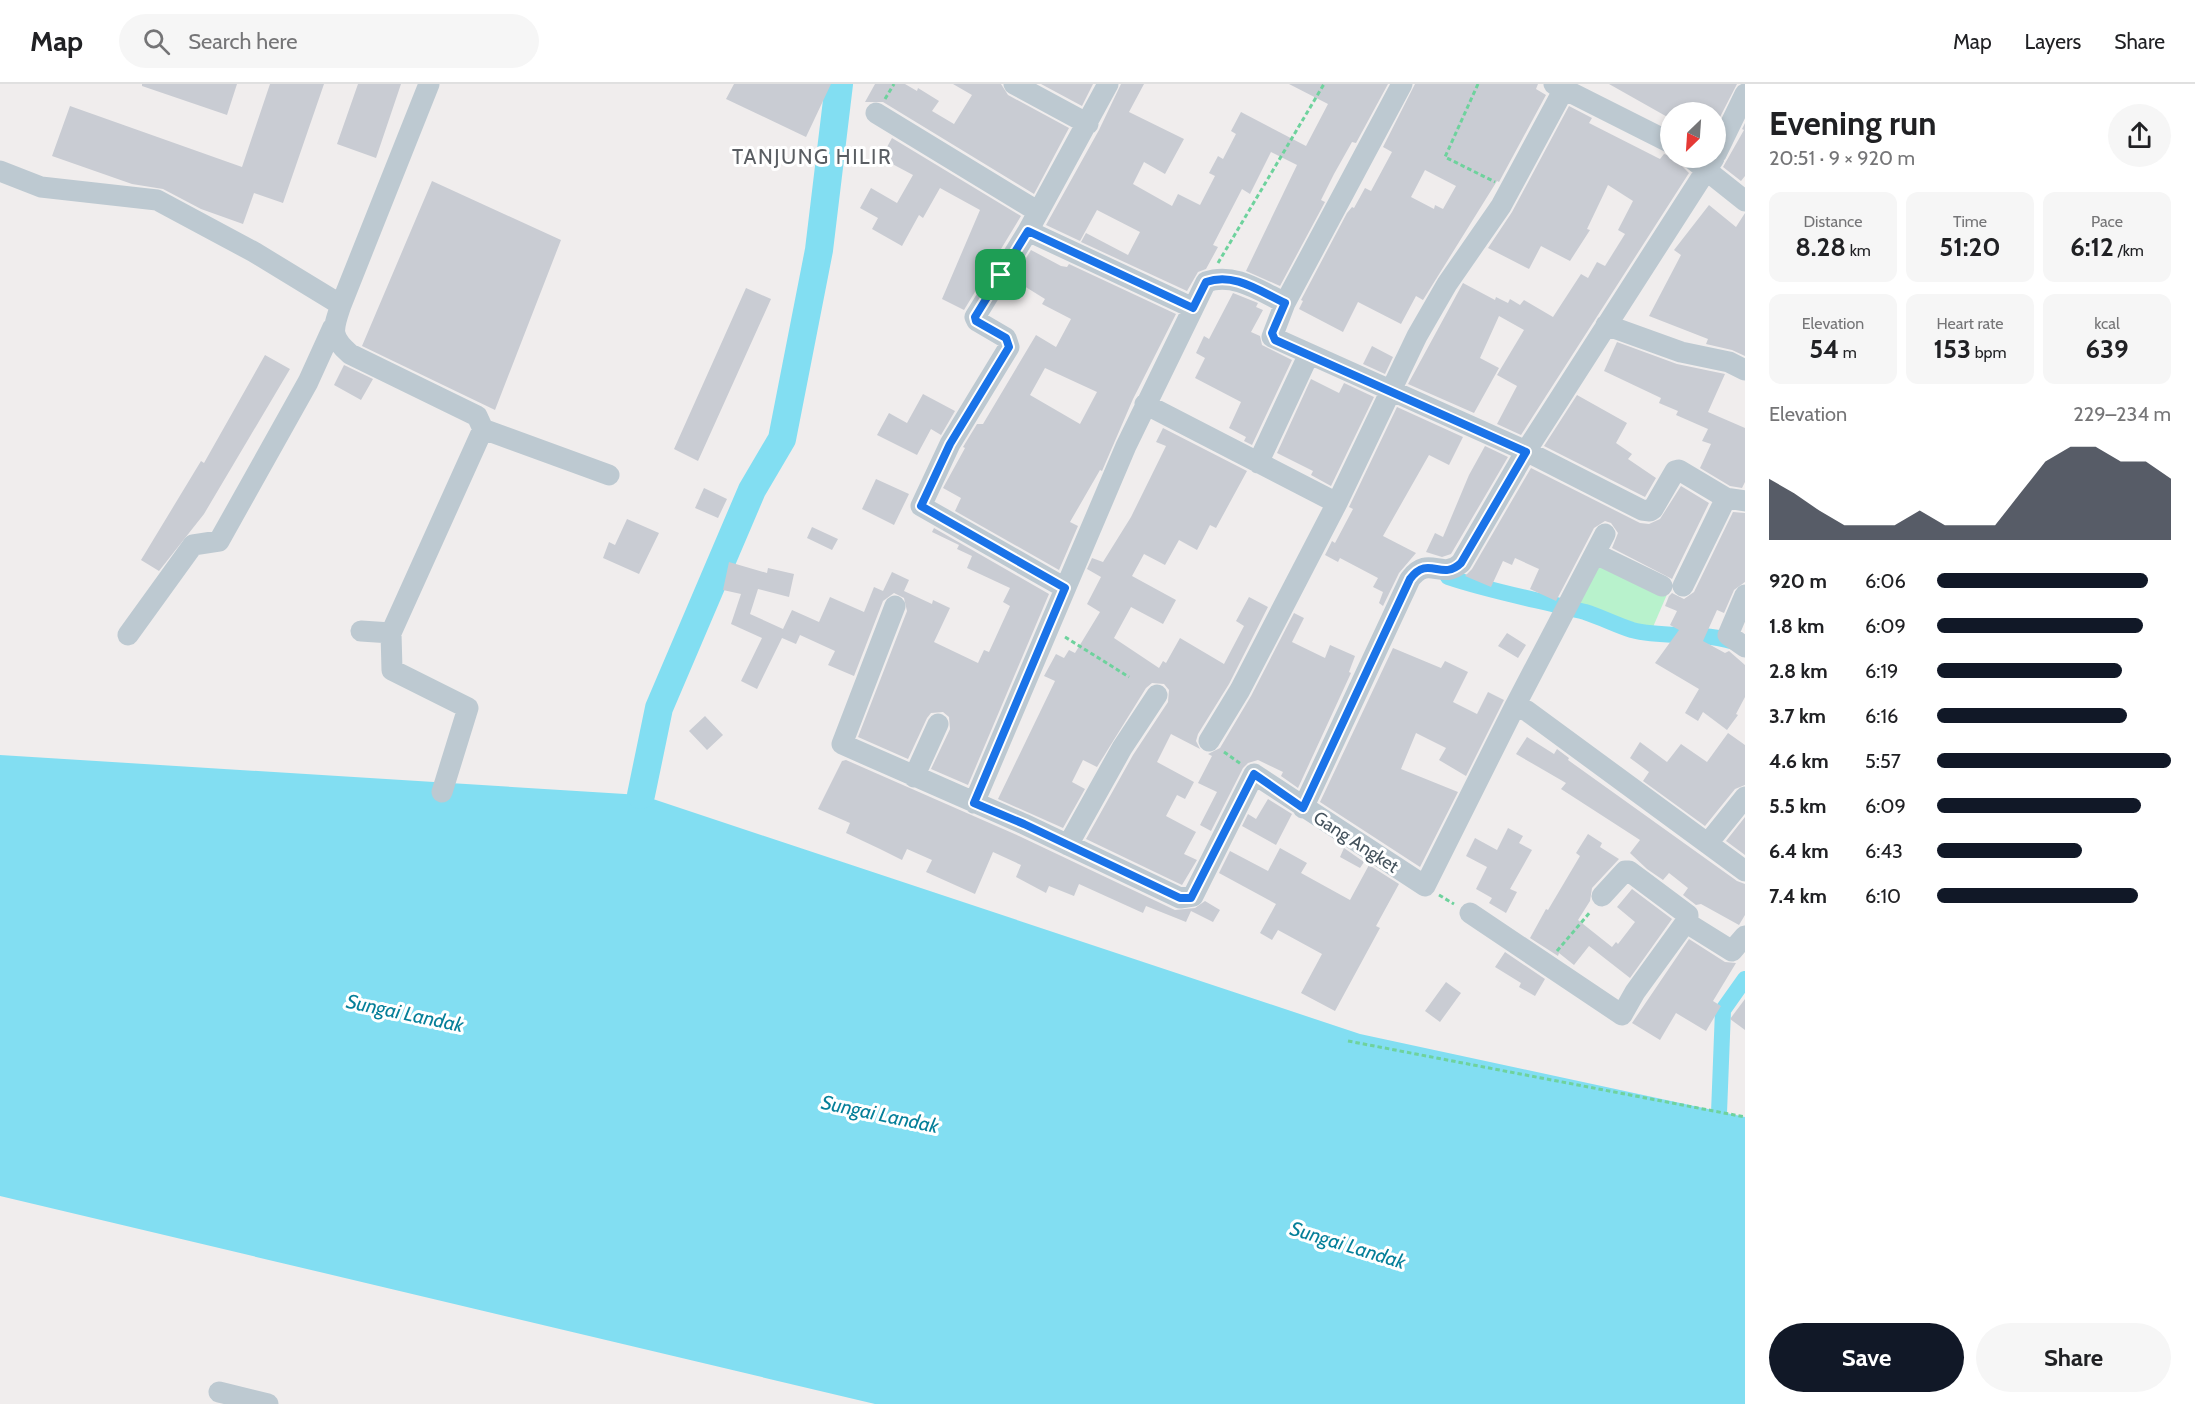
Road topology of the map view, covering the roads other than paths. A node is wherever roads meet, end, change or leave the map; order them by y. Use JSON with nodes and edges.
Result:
{"nodes":[{"id":1,"x":429,"y":84,"type":"edge"},
{"id":2,"x":1014,"y":84,"type":"edge"},
{"id":3,"x":1108,"y":84,"type":"edge"},
{"id":4,"x":1402,"y":84,"type":"edge"},
{"id":5,"x":1559,"y":87,"type":"edge"},
{"id":6,"x":1745,"y":94,"type":"edge"},
{"id":7,"x":876,"y":113,"type":"dead end"},
{"id":8,"x":1088,"y":124,"type":"junction"},
{"id":9,"x":1726,"y":134,"type":"edge"},
{"id":10,"x":1660,"y":138,"type":"edge"},
{"id":11,"x":1708,"y":168,"type":"edge"},
{"id":12,"x":1719,"y":168,"type":"edge"},
{"id":13,"x":0,"y":171,"type":"edge"},
{"id":14,"x":1745,"y":201,"type":"edge"},
{"id":15,"x":1037,"y":211,"type":"junction"},
{"id":16,"x":1028,"y":231,"type":"junction"},
{"id":17,"x":1285,"y":303,"type":"junction"},
{"id":18,"x":341,"y":305,"type":"junction"},
{"id":19,"x":1193,"y":308,"type":"junction"},
{"id":20,"x":1606,"y":325,"type":"junction"},
{"id":21,"x":333,"y":327,"type":"junction"},
{"id":22,"x":1309,"y":354,"type":"junction"},
{"id":23,"x":1745,"y":370,"type":"edge"},
{"id":24,"x":1392,"y":390,"type":"junction"},
{"id":25,"x":1146,"y":404,"type":"junction"},
{"id":26,"x":483,"y":429,"type":"junction"},
{"id":27,"x":1526,"y":452,"type":"junction"},
{"id":28,"x":1258,"y":463,"type":"junction"},
{"id":29,"x":609,"y":475,"type":"dead end"},
{"id":30,"x":1740,"y":500,"type":"edge"},
{"id":31,"x":1337,"y":503,"type":"junction"},
{"id":32,"x":1605,"y":534,"type":"dead end"},
{"id":33,"x":1596,"y":554,"type":"junction"},
{"id":34,"x":1065,"y":588,"type":"junction"},
{"id":35,"x":1745,"y":595,"type":"edge"},
{"id":36,"x":895,"y":606,"type":"dead end"},
{"id":37,"x":361,"y":631,"type":"dead end"},
{"id":38,"x":391,"y":633,"type":"junction"},
{"id":39,"x":128,"y":635,"type":"dead end"},
{"id":40,"x":1745,"y":647,"type":"edge"},
{"id":41,"x":1157,"y":695,"type":"dead end"},
{"id":42,"x":1515,"y":706,"type":"junction"},
{"id":43,"x":938,"y":724,"type":"dead end"},
{"id":44,"x":1209,"y":741,"type":"road end"},
{"id":45,"x":914,"y":777,"type":"junction"},
{"id":46,"x":442,"y":792,"type":"dead end"},
{"id":47,"x":1745,"y":797,"type":"edge"},
{"id":48,"x":974,"y":803,"type":"junction"},
{"id":49,"x":1303,"y":808,"type":"junction"},
{"id":50,"x":1708,"y":843,"type":"junction"},
{"id":51,"x":1068,"y":845,"type":"junction"},
{"id":52,"x":1745,"y":871,"type":"edge"},
{"id":53,"x":1602,"y":896,"type":"road end"},
{"id":54,"x":1470,"y":913,"type":"dead end"},
{"id":55,"x":1687,"y":923,"type":"junction"},
{"id":56,"x":1745,"y":936,"type":"edge"},
{"id":57,"x":219,"y":1392,"type":"dead end"},
{"id":58,"x":268,"y":1404,"type":"edge"}],
"edges":[{"from":1,"to":18,"type":"street"},
{"from":2,"to":8,"type":"street"},
{"from":3,"to":8,"type":"street"},
{"from":4,"to":17,"type":"street"},
{"from":5,"to":10,"type":"street"},
{"from":5,"to":24,"type":"street"},
{"from":6,"to":9,"type":"street"},
{"from":7,"to":15,"type":"street"},
{"from":8,"to":15,"type":"street"},
{"from":11,"to":20,"type":"street"},
{"from":12,"to":14,"type":"street"},
{"from":13,"to":18,"type":"street"},
{"from":15,"to":16,"type":"street"},
{"from":16,"to":19,"type":"street"},
{"from":16,"to":34,"type":"street"},
{"from":17,"to":19,"type":"street"},
{"from":17,"to":22,"type":"street"},
{"from":18,"to":21,"type":"street"},
{"from":19,"to":25,"type":"street"},
{"from":20,"to":23,"type":"street"},
{"from":20,"to":27,"type":"street"},
{"from":21,"to":26,"type":"street"},
{"from":21,"to":39,"type":"street"},
{"from":22,"to":24,"type":"street"},
{"from":22,"to":28,"type":"street"},
{"from":24,"to":27,"type":"street"},
{"from":24,"to":31,"type":"street"},
{"from":25,"to":28,"type":"street"},
{"from":25,"to":34,"type":"street"},
{"from":26,"to":29,"type":"street"},
{"from":26,"to":38,"type":"street"},
{"from":27,"to":30,"type":"street"},
{"from":27,"to":49,"type":"street"},
{"from":28,"to":31,"type":"street"},
{"from":30,"to":33,"type":"street"},
{"from":31,"to":44,"type":"street"},
{"from":32,"to":33,"type":"street"},
{"from":33,"to":42,"type":"street"},
{"from":34,"to":48,"type":"street"},
{"from":35,"to":40,"type":"street"},
{"from":36,"to":45,"type":"street"},
{"from":37,"to":38,"type":"street"},
{"from":38,"to":46,"type":"street"},
{"from":41,"to":51,"type":"street"},
{"from":42,"to":49,"type":"street","name":"Gang Angket"},
{"from":42,"to":50,"type":"street"},
{"from":43,"to":45,"type":"street"},
{"from":45,"to":48,"type":"street"},
{"from":47,"to":50,"type":"street"},
{"from":48,"to":51,"type":"street"},
{"from":49,"to":51,"type":"street","name":"Gang Angket"},
{"from":50,"to":52,"type":"street"},
{"from":53,"to":55,"type":"street"},
{"from":54,"to":55,"type":"street"},
{"from":55,"to":56,"type":"street"},
{"from":57,"to":58,"type":"street"}]}
